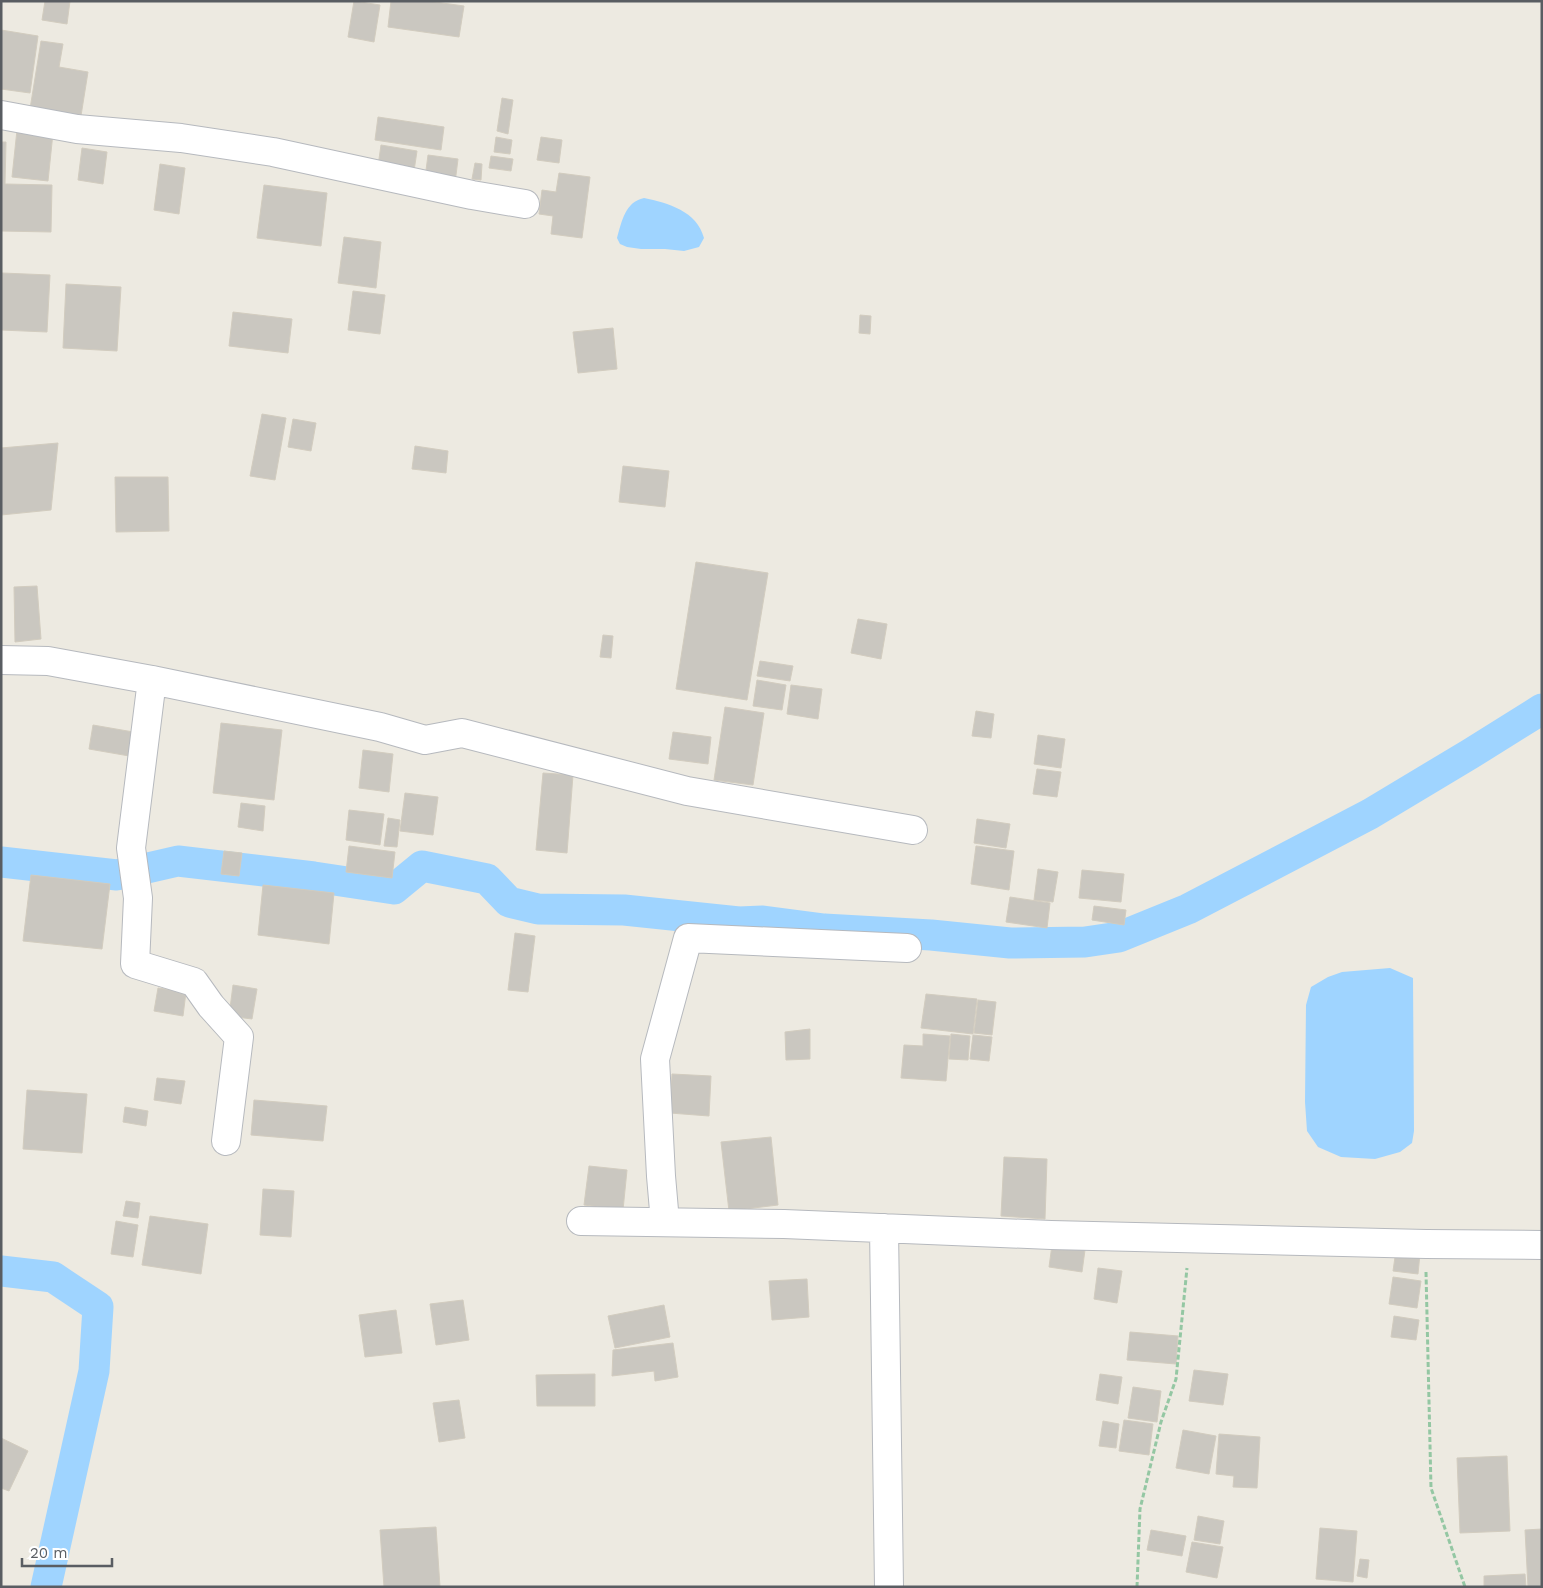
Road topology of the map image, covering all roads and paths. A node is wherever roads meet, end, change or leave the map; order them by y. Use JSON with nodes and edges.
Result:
{"nodes":[{"id":1,"x":1,"y":115,"type":"edge"},
{"id":2,"x":525,"y":204,"type":"dead end"},
{"id":3,"x":1,"y":660,"type":"edge"},
{"id":4,"x":152,"y":680,"type":"junction"},
{"id":5,"x":913,"y":830,"type":"dead end"},
{"id":6,"x":907,"y":948,"type":"dead end"},
{"id":7,"x":226,"y":1141,"type":"dead end"},
{"id":8,"x":581,"y":1221,"type":"dead end"},
{"id":9,"x":665,"y":1222,"type":"junction"},
{"id":10,"x":884,"y":1228,"type":"junction"},
{"id":11,"x":1190,"y":1237,"type":"junction"},
{"id":12,"x":1426,"y":1244,"type":"junction"},
{"id":13,"x":1542,"y":1244,"type":"edge"},
{"id":14,"x":889,"y":1587,"type":"edge"},
{"id":15,"x":1136,"y":1587,"type":"edge"},
{"id":16,"x":1465,"y":1587,"type":"edge"}],
"edges":[{"from":1,"to":2,"type":"street"},
{"from":3,"to":4,"type":"street"},
{"from":4,"to":5,"type":"street"},
{"from":4,"to":7,"type":"street"},
{"from":6,"to":9,"type":"street"},
{"from":8,"to":9,"type":"street"},
{"from":9,"to":10,"type":"street"},
{"from":10,"to":11,"type":"street"},
{"from":10,"to":14,"type":"street"},
{"from":11,"to":12,"type":"street"},
{"from":11,"to":15,"type":"path"},
{"from":12,"to":13,"type":"street"},
{"from":12,"to":16,"type":"path"}]}
